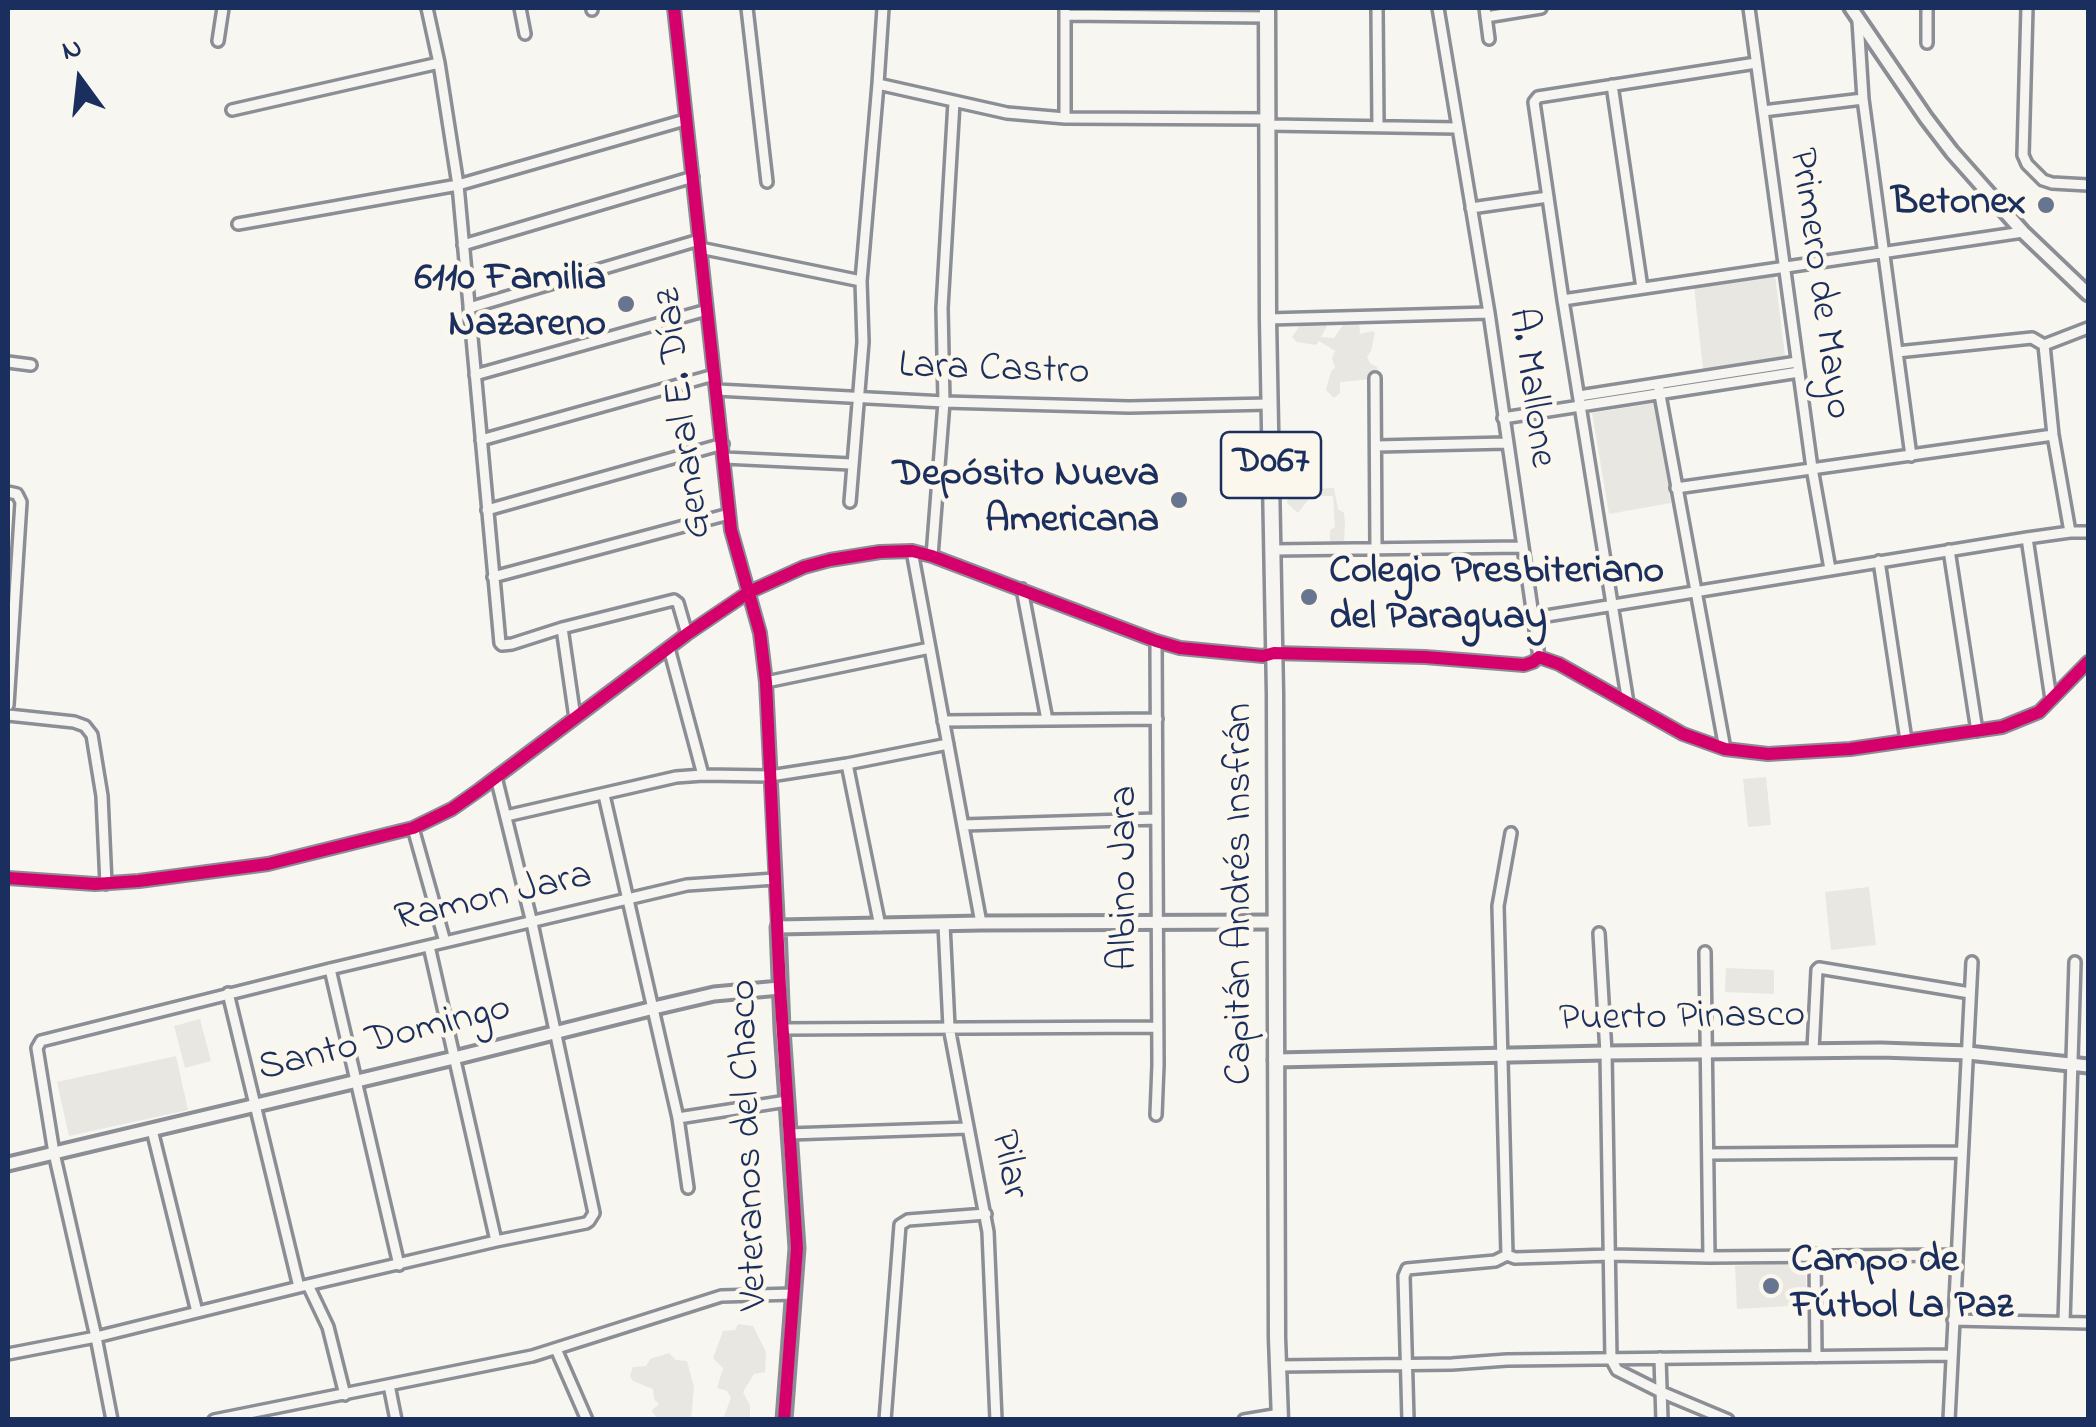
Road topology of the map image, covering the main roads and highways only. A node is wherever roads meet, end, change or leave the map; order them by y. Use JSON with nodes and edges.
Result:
{"nodes":[{"id":1,"x":1267,"y":12,"type":"edge"},
{"id":2,"x":1280,"y":1417,"type":"edge"}],
"edges":[{"from":1,"to":2,"type":"main road","name":"Capitán Andrés Insfrán","number":"D067"}]}
